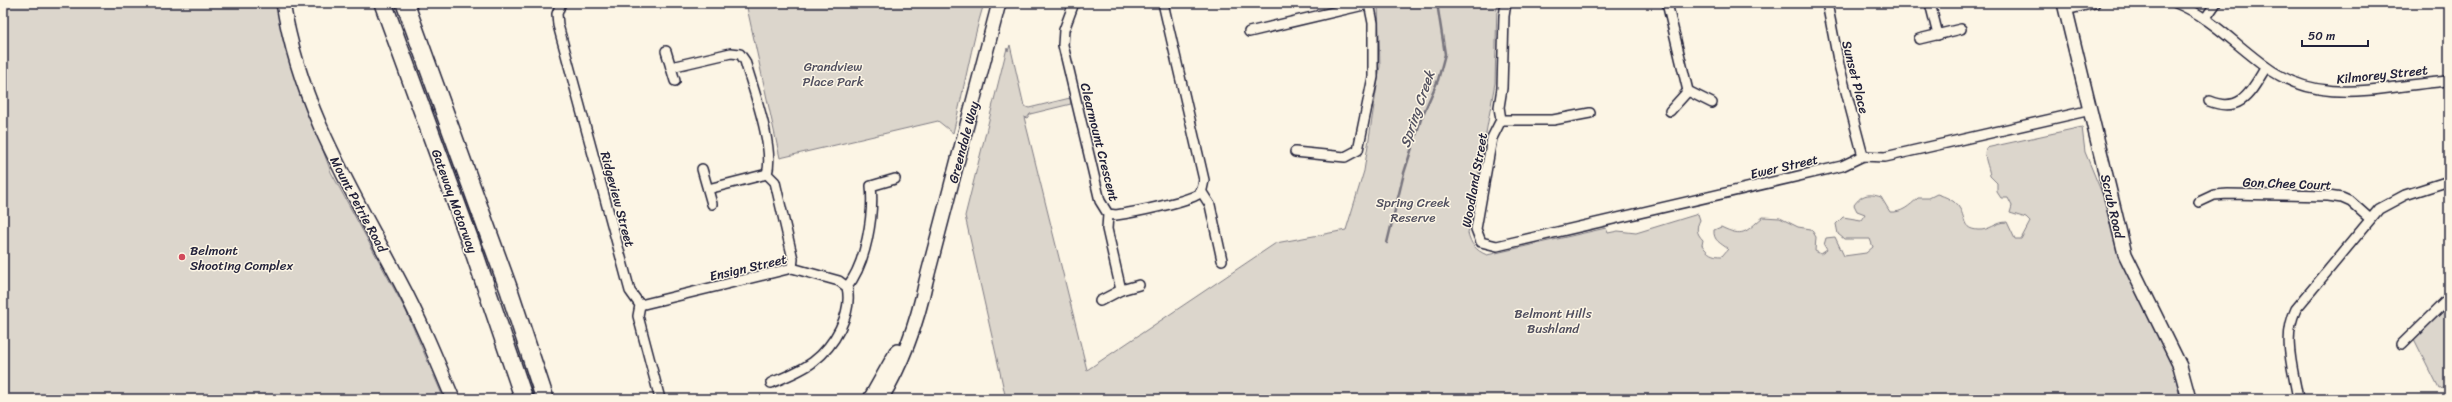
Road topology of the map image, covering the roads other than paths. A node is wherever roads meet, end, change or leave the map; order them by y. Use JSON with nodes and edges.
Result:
{"nodes":[{"id":1,"x":283,"y":3,"type":"edge"},
{"id":2,"x":383,"y":3,"type":"edge"},
{"id":3,"x":405,"y":3,"type":"edge"},
{"id":4,"x":561,"y":3,"type":"edge"},
{"id":5,"x":999,"y":3,"type":"edge"},
{"id":6,"x":1074,"y":3,"type":"edge"},
{"id":7,"x":1163,"y":3,"type":"edge"},
{"id":8,"x":1506,"y":3,"type":"edge"},
{"id":9,"x":1667,"y":3,"type":"edge"},
{"id":10,"x":1827,"y":3,"type":"edge"},
{"id":11,"x":1930,"y":3,"type":"edge"},
{"id":12,"x":2095,"y":3,"type":"edge"},
{"id":13,"x":2176,"y":3,"type":"edge"},
{"id":14,"x":2216,"y":3,"type":"edge"},
{"id":15,"x":1368,"y":4,"type":"edge"},
{"id":16,"x":2065,"y":6,"type":"edge"},
{"id":17,"x":2205,"y":19,"type":"junction"},
{"id":18,"x":1961,"y":29,"type":"dead end"},
{"id":19,"x":1250,"y":32,"type":"dead end"},
{"id":20,"x":1938,"y":35,"type":"junction"},
{"id":21,"x":1919,"y":39,"type":"dead end"},
{"id":22,"x":666,"y":51,"type":"dead end"},
{"id":23,"x":671,"y":67,"type":"junction"},
{"id":24,"x":2266,"y":67,"type":"junction"},
{"id":25,"x":675,"y":81,"type":"dead end"},
{"id":26,"x":2449,"y":81,"type":"edge"},
{"id":27,"x":1688,"y":91,"type":"junction"},
{"id":28,"x":2209,"y":101,"type":"dead end"},
{"id":29,"x":1712,"y":103,"type":"dead end"},
{"id":30,"x":2091,"y":110,"type":"junction"},
{"id":31,"x":1670,"y":111,"type":"dead end"},
{"id":32,"x":1590,"y":113,"type":"dead end"},
{"id":33,"x":1501,"y":120,"type":"junction"},
{"id":34,"x":1295,"y":152,"type":"dead end"},
{"id":35,"x":1863,"y":156,"type":"junction"},
{"id":36,"x":702,"y":169,"type":"dead end"},
{"id":37,"x":767,"y":174,"type":"junction"},
{"id":38,"x":895,"y":179,"type":"dead end"},
{"id":39,"x":2449,"y":181,"type":"edge"},
{"id":40,"x":708,"y":189,"type":"junction"},
{"id":41,"x":1201,"y":191,"type":"junction"},
{"id":42,"x":2199,"y":202,"type":"dead end"},
{"id":43,"x":712,"y":204,"type":"dead end"},
{"id":44,"x":1108,"y":214,"type":"junction"},
{"id":45,"x":2369,"y":218,"type":"junction"},
{"id":46,"x":1481,"y":242,"type":"joint"},
{"id":47,"x":1222,"y":260,"type":"dead end"},
{"id":48,"x":792,"y":268,"type":"junction"},
{"id":49,"x":926,"y":281,"type":"junction"},
{"id":50,"x":1139,"y":285,"type":"dead end"},
{"id":51,"x":847,"y":287,"type":"junction"},
{"id":52,"x":1122,"y":290,"type":"junction"},
{"id":53,"x":2449,"y":298,"type":"edge"},
{"id":54,"x":1100,"y":301,"type":"dead end"},
{"id":55,"x":640,"y":305,"type":"junction"},
{"id":56,"x":2402,"y":344,"type":"dead end"},
{"id":57,"x":772,"y":383,"type":"dead end"},
{"id":58,"x":453,"y":399,"type":"edge"},
{"id":59,"x":524,"y":399,"type":"edge"},
{"id":60,"x":545,"y":399,"type":"edge"},
{"id":61,"x":660,"y":399,"type":"edge"},
{"id":62,"x":870,"y":399,"type":"edge"},
{"id":63,"x":881,"y":399,"type":"edge"},
{"id":64,"x":2189,"y":399,"type":"edge"},
{"id":65,"x":2298,"y":399,"type":"edge"}],
"edges":[{"from":1,"to":58,"type":"street","name":"Mount Petrie Road"},
{"from":2,"to":59,"type":"highway","name":"Gateway Motorway"},
{"from":3,"to":60,"type":"highway","name":"Gateway Motorway"},
{"from":4,"to":55,"type":"street","name":"Ridgeview Street"},
{"from":5,"to":49,"type":"street","name":"Greendale Way"},
{"from":6,"to":44,"type":"street","name":"Clearmount Crescent"},
{"from":7,"to":41,"type":"street"},
{"from":8,"to":33,"type":"street","name":"Woodland Street"},
{"from":9,"to":27,"type":"street"},
{"from":10,"to":35,"type":"street","name":"Sunset Place"},
{"from":11,"to":20,"type":"street"},
{"from":12,"to":16,"type":"street"},
{"from":13,"to":17,"type":"street","name":"Kilmorey Street"},
{"from":14,"to":17,"type":"street"},
{"from":15,"to":19,"type":"street"},
{"from":15,"to":34,"type":"street"},
{"from":16,"to":30,"type":"street","name":"Scrub Road"},
{"from":17,"to":24,"type":"street","name":"Kilmorey Street"},
{"from":18,"to":20,"type":"street"},
{"from":20,"to":21,"type":"street"},
{"from":22,"to":23,"type":"street"},
{"from":23,"to":25,"type":"street"},
{"from":23,"to":37,"type":"street"},
{"from":24,"to":26,"type":"street","name":"Kilmorey Street"},
{"from":24,"to":28,"type":"street"},
{"from":27,"to":29,"type":"street"},
{"from":27,"to":31,"type":"street"},
{"from":30,"to":35,"type":"street","name":"Ewer Street"},
{"from":30,"to":64,"type":"street","name":"Scrub Road"},
{"from":32,"to":33,"type":"street"},
{"from":33,"to":46,"type":"street","name":"Woodland Street"},
{"from":35,"to":46,"type":"street","name":"Ewer Street"},
{"from":36,"to":40,"type":"street"},
{"from":37,"to":40,"type":"street"},
{"from":37,"to":48,"type":"street"},
{"from":38,"to":51,"type":"street"},
{"from":39,"to":45,"type":"street"},
{"from":40,"to":43,"type":"street"},
{"from":41,"to":44,"type":"street","name":"Clearmount Crescent"},
{"from":41,"to":47,"type":"street"},
{"from":42,"to":45,"type":"street","name":"Gon Chee Court"},
{"from":44,"to":52,"type":"street"},
{"from":45,"to":65,"type":"street"},
{"from":48,"to":51,"type":"street","name":"Ensign Street"},
{"from":48,"to":55,"type":"street","name":"Ensign Street"},
{"from":49,"to":62,"type":"street","name":"Greendale Way"},
{"from":49,"to":63,"type":"street","name":"Greendale Way"},
{"from":50,"to":52,"type":"street"},
{"from":51,"to":57,"type":"street"},
{"from":52,"to":54,"type":"street"},
{"from":53,"to":56,"type":"street"},
{"from":55,"to":61,"type":"street"}]}
